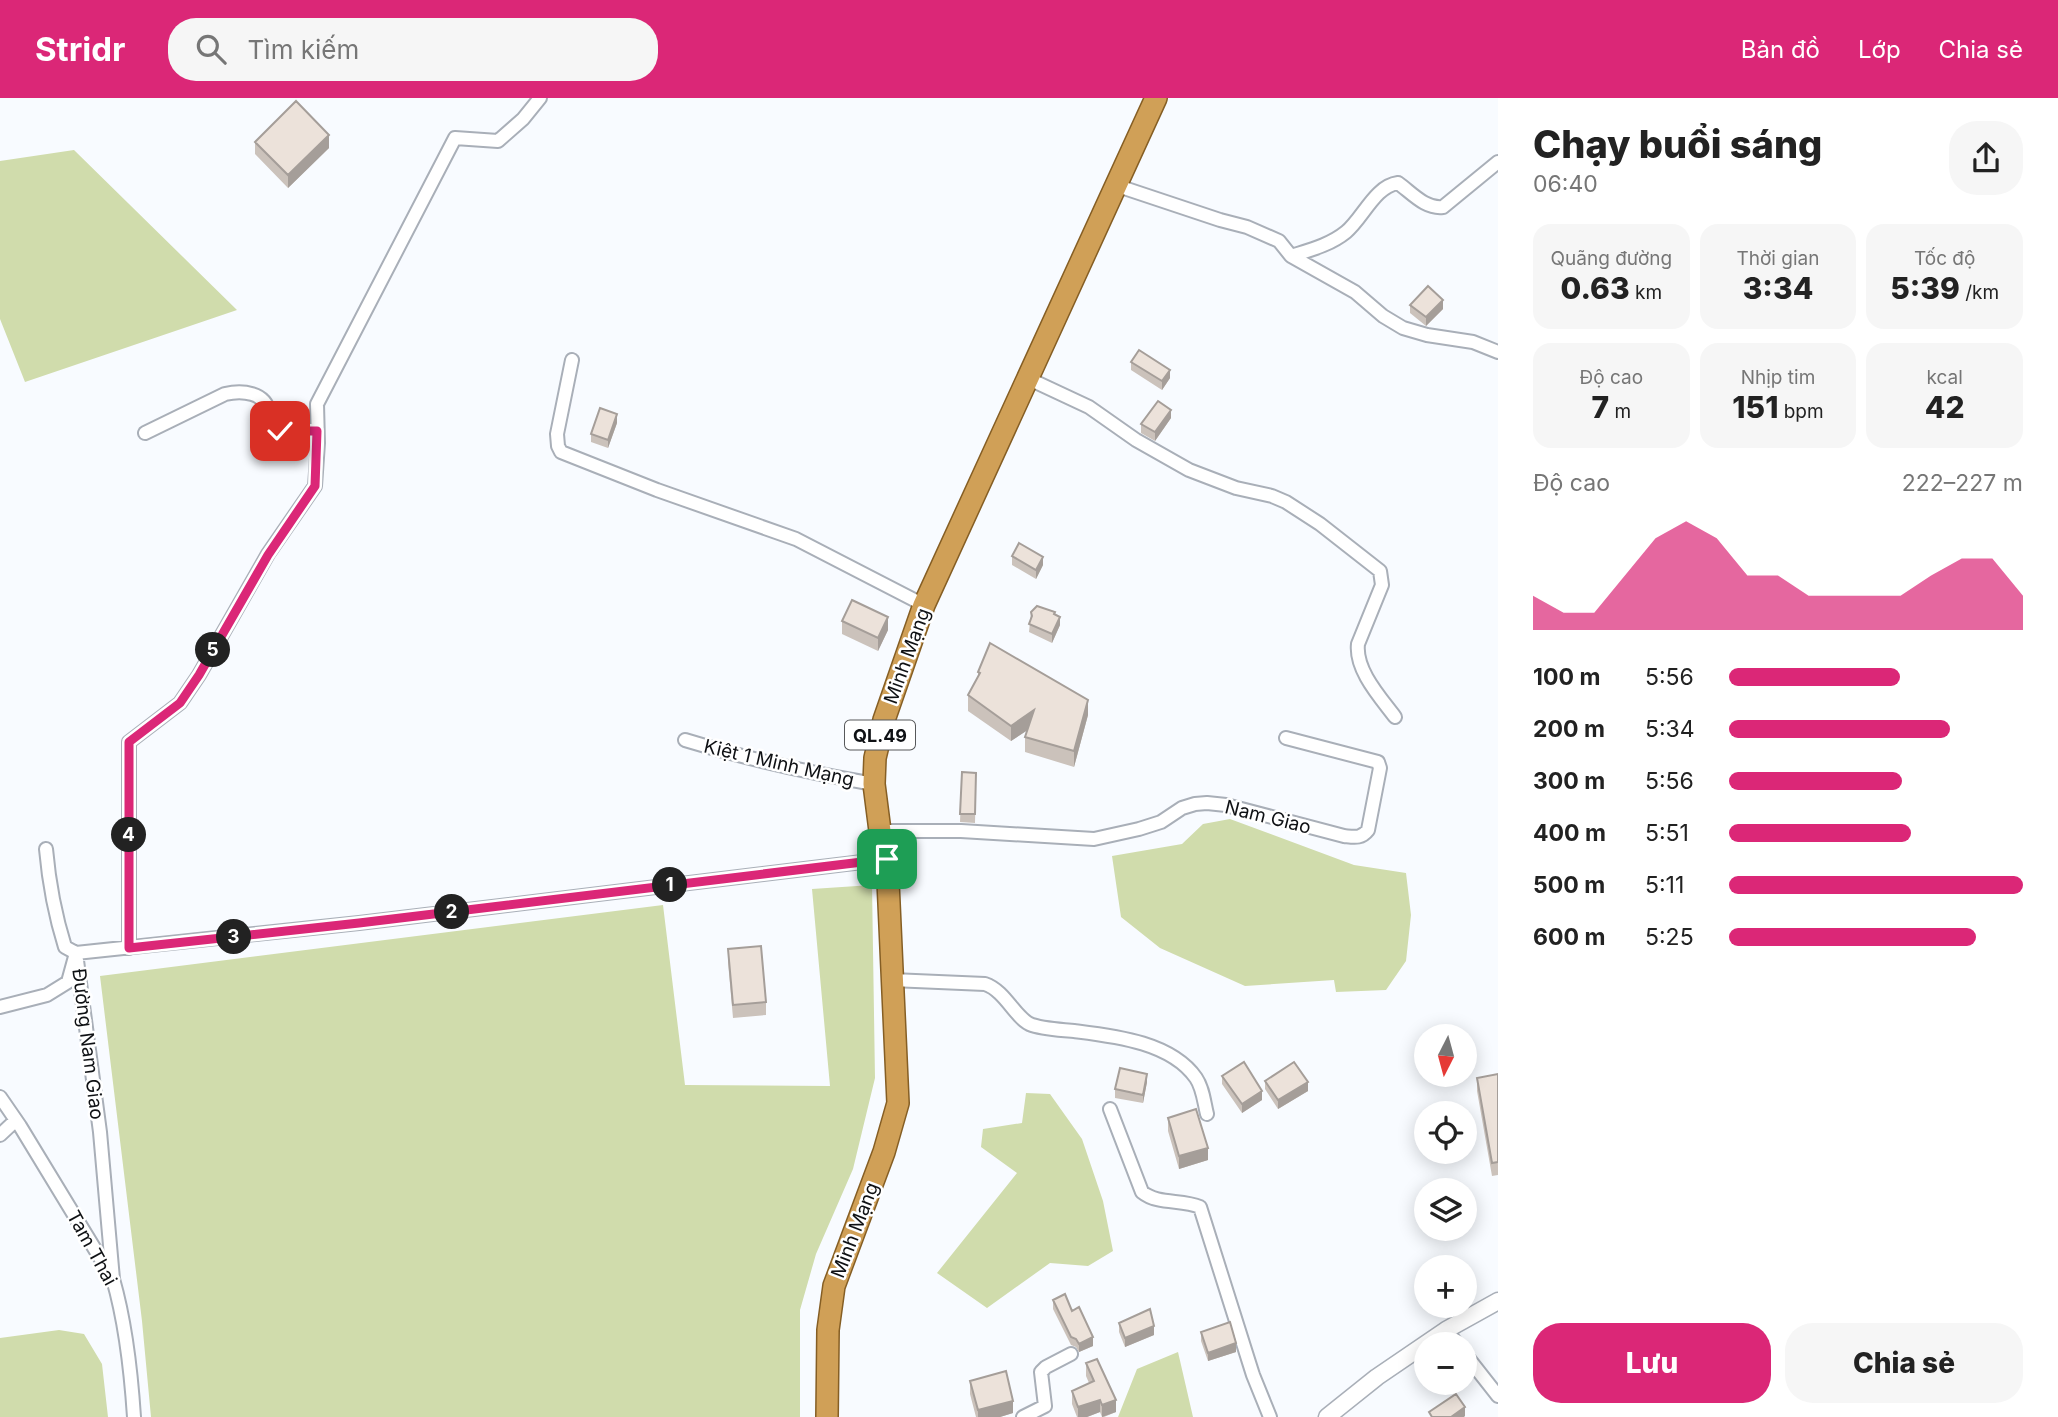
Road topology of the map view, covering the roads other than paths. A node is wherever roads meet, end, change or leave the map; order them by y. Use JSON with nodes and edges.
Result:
{"nodes":[{"id":1,"x":540,"y":98,"type":"edge"},
{"id":2,"x":1156,"y":98,"type":"edge"},
{"id":3,"x":1498,"y":162,"type":"edge"},
{"id":4,"x":1115,"y":185,"type":"junction"},
{"id":5,"x":1291,"y":256,"type":"junction"},
{"id":6,"x":1498,"y":352,"type":"edge"},
{"id":7,"x":572,"y":360,"type":"dead end"},
{"id":8,"x":1027,"y":378,"type":"junction"},
{"id":9,"x":317,"y":431,"type":"junction"},
{"id":10,"x":145,"y":433,"type":"dead end"},
{"id":11,"x":924,"y":605,"type":"junction"},
{"id":12,"x":1395,"y":717,"type":"dead end"},
{"id":13,"x":1286,"y":738,"type":"dead end"},
{"id":14,"x":685,"y":740,"type":"dead end"},
{"id":15,"x":874,"y":784,"type":"junction"},
{"id":16,"x":880,"y":831,"type":"junction"},
{"id":17,"x":46,"y":849,"type":"dead end"},
{"id":18,"x":887,"y":859,"type":"junction"},
{"id":19,"x":129,"y":948,"type":"junction"},
{"id":20,"x":76,"y":953,"type":"junction"},
{"id":21,"x":892,"y":980,"type":"junction"},
{"id":22,"x":0,"y":1007,"type":"edge"},
{"id":23,"x":0,"y":1097,"type":"edge"},
{"id":24,"x":1110,"y":1110,"type":"dead end"},
{"id":25,"x":1207,"y":1114,"type":"dead end"},
{"id":26,"x":16,"y":1120,"type":"junction"},
{"id":27,"x":0,"y":1135,"type":"edge"},
{"id":28,"x":113,"y":1279,"type":"junction"},
{"id":29,"x":1498,"y":1301,"type":"edge"},
{"id":30,"x":1446,"y":1330,"type":"joint"},
{"id":31,"x":1071,"y":1354,"type":"dead end"},
{"id":32,"x":1477,"y":1369,"type":"edge"},
{"id":33,"x":1498,"y":1396,"type":"edge"},
{"id":34,"x":135,"y":1417,"type":"edge"},
{"id":35,"x":827,"y":1417,"type":"edge"},
{"id":36,"x":1023,"y":1417,"type":"edge"},
{"id":37,"x":1270,"y":1417,"type":"edge"},
{"id":38,"x":1327,"y":1417,"type":"edge"}],
"edges":[{"from":1,"to":9,"type":"street"},
{"from":2,"to":4,"type":"highway","name":"Minh Mạng","number":"QL.49"},
{"from":3,"to":5,"type":"street"},
{"from":4,"to":5,"type":"street"},
{"from":4,"to":8,"type":"highway","name":"Minh Mạng","number":"QL.49"},
{"from":5,"to":6,"type":"street"},
{"from":7,"to":11,"type":"street"},
{"from":8,"to":11,"type":"highway","name":"Minh Mạng","number":"QL.49"},
{"from":8,"to":12,"type":"street"},
{"from":9,"to":10,"type":"street"},
{"from":9,"to":19,"type":"street"},
{"from":11,"to":15,"type":"highway","name":"Minh Mạng","number":"QL.49"},
{"from":13,"to":16,"type":"street","name":"Nam Giao"},
{"from":14,"to":15,"type":"street","name":"Kiệt 1 Minh Mạng"},
{"from":15,"to":16,"type":"highway","name":"Minh Mạng","number":"QL.49"},
{"from":16,"to":18,"type":"highway","name":"Minh Mạng","number":"QL.49"},
{"from":17,"to":20,"type":"street"},
{"from":18,"to":19,"type":"street","name":"Đường Nam Giao"},
{"from":18,"to":21,"type":"highway","name":"Minh Mạng","number":"QL.49"},
{"from":19,"to":20,"type":"street","name":"Đường Nam Giao"},
{"from":20,"to":22,"type":"street"},
{"from":20,"to":28,"type":"street","name":"Đường Nam Giao"},
{"from":21,"to":25,"type":"street"},
{"from":21,"to":35,"type":"highway","name":"Minh Mạng","number":"QL.49"},
{"from":23,"to":26,"type":"street","name":"Tam Thai"},
{"from":24,"to":37,"type":"street"},
{"from":26,"to":27,"type":"street"},
{"from":26,"to":28,"type":"street","name":"Tam Thai"},
{"from":28,"to":34,"type":"street","name":"Tam Thai"},
{"from":29,"to":30,"type":"street"},
{"from":30,"to":38,"type":"street"},
{"from":31,"to":36,"type":"street"},
{"from":32,"to":33,"type":"street"}]}
